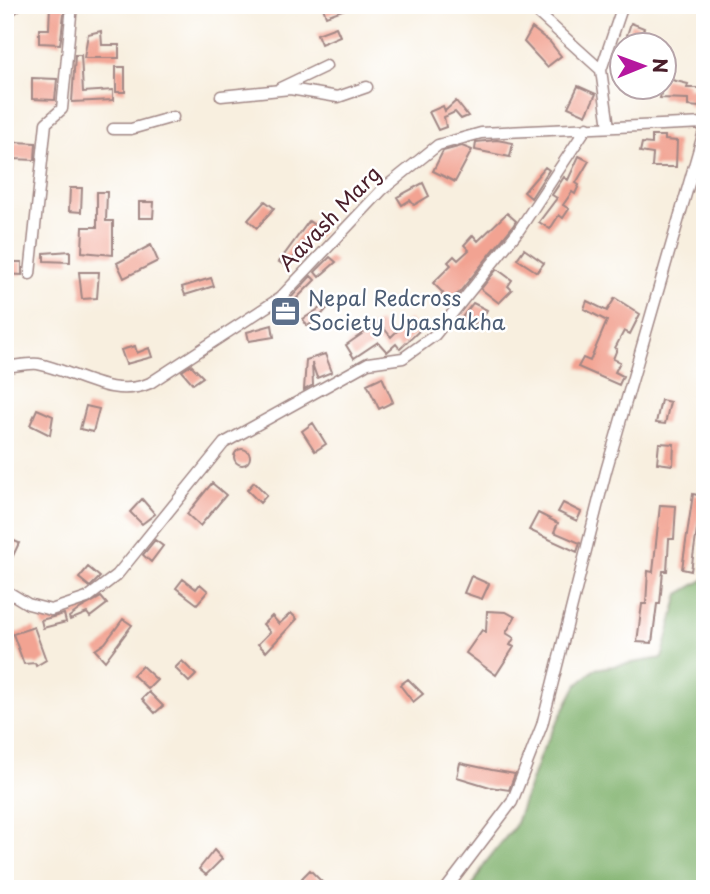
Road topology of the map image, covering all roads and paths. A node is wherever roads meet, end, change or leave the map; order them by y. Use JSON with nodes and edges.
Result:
{"nodes":[{"id":1,"x":17,"y":5,"type":"edge"},
{"id":2,"x":72,"y":5,"type":"edge"},
{"id":3,"x":529,"y":5,"type":"edge"},
{"id":4,"x":623,"y":5,"type":"edge"},
{"id":5,"x":5,"y":9,"type":"edge"},
{"id":6,"x":327,"y":66,"type":"dead end"},
{"id":7,"x":601,"y":70,"type":"junction"},
{"id":8,"x":367,"y":87,"type":"dead end"},
{"id":9,"x":277,"y":89,"type":"junction"},
{"id":10,"x":221,"y":96,"type":"dead end"},
{"id":11,"x":173,"y":117,"type":"dead end"},
{"id":12,"x":705,"y":123,"type":"edge"},
{"id":13,"x":587,"y":127,"type":"junction"},
{"id":14,"x":609,"y":127,"type":"junction"},
{"id":15,"x":705,"y":128,"type":"edge"},
{"id":16,"x":113,"y":129,"type":"dead end"},
{"id":17,"x":30,"y":274,"type":"dead end"},
{"id":18,"x":5,"y":366,"type":"edge"},
{"id":19,"x":7,"y":595,"type":"edge"},
{"id":20,"x":446,"y":889,"type":"edge"}],
"edges":[{"from":1,"to":5,"type":"street"},
{"from":2,"to":17,"type":"street"},
{"from":3,"to":7,"type":"street"},
{"from":4,"to":7,"type":"street"},
{"from":6,"to":9,"type":"street"},
{"from":7,"to":14,"type":"street"},
{"from":8,"to":9,"type":"street"},
{"from":9,"to":10,"type":"street"},
{"from":11,"to":16,"type":"street"},
{"from":12,"to":14,"type":"street","name":"Aavash Marg"},
{"from":13,"to":14,"type":"street","name":"Aavash Marg"},
{"from":13,"to":18,"type":"street","name":"Aavash Marg"},
{"from":13,"to":19,"type":"street"},
{"from":15,"to":20,"type":"street"}]}
